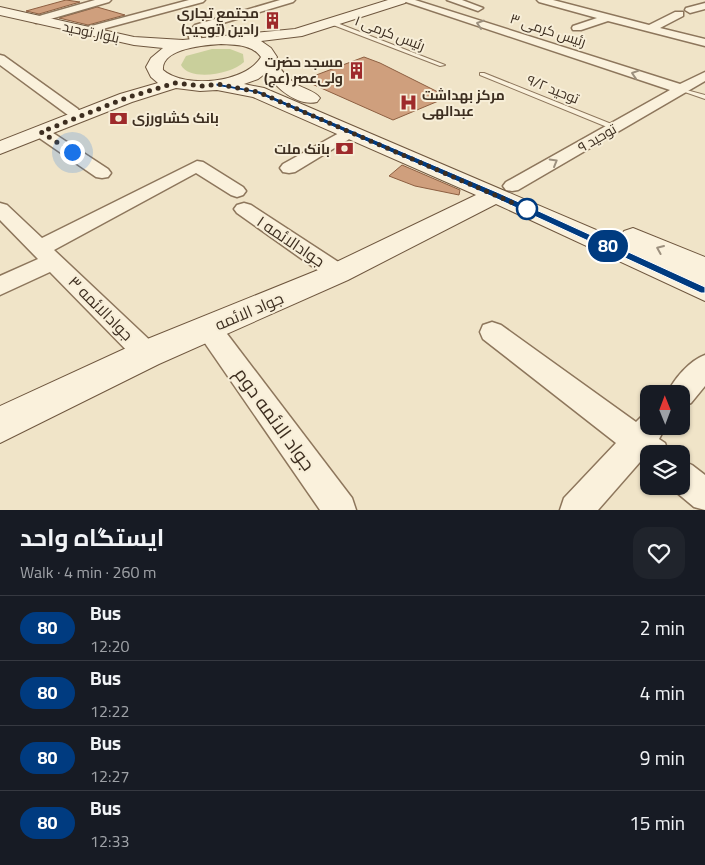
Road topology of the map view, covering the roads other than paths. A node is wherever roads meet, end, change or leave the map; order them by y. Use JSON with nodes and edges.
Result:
{"nodes":[{"id":1,"x":106,"y":0,"type":"edge"},
{"id":2,"x":200,"y":0,"type":"edge"},
{"id":3,"x":290,"y":0,"type":"edge"},
{"id":4,"x":401,"y":0,"type":"edge"},
{"id":5,"x":405,"y":0,"type":"edge"},
{"id":6,"x":452,"y":0,"type":"edge"},
{"id":7,"x":542,"y":0,"type":"edge"},
{"id":8,"x":705,"y":6,"type":"edge"},
{"id":9,"x":478,"y":8,"type":"dead end"},
{"id":10,"x":690,"y":10,"type":"dead end"},
{"id":11,"x":0,"y":11,"type":"edge"},
{"id":12,"x":679,"y":14,"type":"dead end"},
{"id":13,"x":608,"y":17,"type":"junction"},
{"id":14,"x":0,"y":18,"type":"edge"},
{"id":15,"x":36,"y":20,"type":"junction"},
{"id":16,"x":330,"y":22,"type":"junction"},
{"id":17,"x":577,"y":28,"type":"dead end"},
{"id":18,"x":650,"y":28,"type":"junction"},
{"id":19,"x":84,"y":30,"type":"junction"},
{"id":20,"x":297,"y":33,"type":"junction"},
{"id":21,"x":233,"y":40,"type":"junction"},
{"id":22,"x":705,"y":43,"type":"edge"},
{"id":23,"x":190,"y":44,"type":"junction"},
{"id":24,"x":0,"y":59,"type":"edge"},
{"id":25,"x":269,"y":60,"type":"junction"},
{"id":26,"x":442,"y":65,"type":"dead end"},
{"id":27,"x":156,"y":70,"type":"junction"},
{"id":28,"x":482,"y":74,"type":"dead end"},
{"id":29,"x":705,"y":76,"type":"edge"},
{"id":30,"x":175,"y":83,"type":"junction"},
{"id":31,"x":218,"y":84,"type":"junction"},
{"id":32,"x":681,"y":89,"type":"junction"},
{"id":33,"x":705,"y":97,"type":"edge"},
{"id":34,"x":73,"y":112,"type":"junction"},
{"id":35,"x":616,"y":127,"type":"junction"},
{"id":36,"x":41,"y":132,"type":"junction"},
{"id":37,"x":350,"y":132,"type":"junction"},
{"id":38,"x":0,"y":140,"type":"edge"},
{"id":39,"x":0,"y":148,"type":"edge"},
{"id":40,"x":289,"y":168,"type":"dead end"},
{"id":41,"x":102,"y":173,"type":"dead end"},
{"id":42,"x":504,"y":191,"type":"junction"},
{"id":43,"x":0,"y":210,"type":"edge"},
{"id":44,"x":47,"y":255,"type":"junction"},
{"id":45,"x":705,"y":268,"type":"edge"},
{"id":46,"x":338,"y":273,"type":"junction"},
{"id":47,"x":0,"y":286,"type":"edge"},
{"id":48,"x":705,"y":290,"type":"edge"},
{"id":49,"x":209,"y":329,"type":"junction"},
{"id":50,"x":492,"y":332,"type":"dead end"},
{"id":51,"x":147,"y":354,"type":"junction"},
{"id":52,"x":705,"y":367,"type":"edge"},
{"id":53,"x":689,"y":385,"type":"edge"},
{"id":54,"x":37,"y":407,"type":"junction"},
{"id":55,"x":0,"y":425,"type":"edge"},
{"id":56,"x":0,"y":435,"type":"edge"},
{"id":57,"x":648,"y":440,"type":"edge"},
{"id":58,"x":690,"y":484,"type":"edge"},
{"id":59,"x":705,"y":496,"type":"edge"},
{"id":60,"x":340,"y":510,"type":"edge"},
{"id":61,"x":576,"y":510,"type":"edge"}],
"edges":[{"from":1,"to":15,"type":"street"},
{"from":2,"to":19,"type":"street"},
{"from":3,"to":23,"type":"street"},
{"from":4,"to":16,"type":"main road"},
{"from":32,"to":5,"type":"street","name":"رئیس کرمی ۳","one_way":true},
{"from":6,"to":9,"type":"street"},
{"from":7,"to":13,"type":"street"},
{"from":8,"to":10,"type":"street"},
{"from":11,"to":15,"type":"main road","name":"بلوار توحید"},
{"from":12,"to":18,"type":"street"},
{"from":13,"to":17,"type":"street"},
{"from":13,"to":18,"type":"street"},
{"from":14,"to":27,"type":"main road","name":"بلوار توحید"},
{"from":15,"to":19,"type":"main road","name":"بلوار توحید"},
{"from":16,"to":20,"type":"main road"},
{"from":16,"to":26,"type":"lane","name":"رئیس کرمی ۱"},
{"from":18,"to":22,"type":"street"},
{"from":19,"to":23,"type":"main road","name":"بلوار توحید"},
{"from":20,"to":21,"type":"main road"},
{"from":20,"to":25,"type":"main road"},
{"from":21,"to":23,"type":"main road","name":"بلوار توحید"},
{"from":21,"to":25,"type":"main road"},
{"from":23,"to":27,"type":"main road"},
{"from":24,"to":34,"type":"street"},
{"from":25,"to":31,"type":"main road"},
{"from":25,"to":42,"type":"main road"},
{"from":27,"to":30,"type":"main road","name":"بلوار توحید"},
{"from":27,"to":34,"type":"main road"},
{"from":28,"to":35,"type":"lane","name":"توحید ۹/۲"},
{"from":29,"to":32,"type":"street","name":"توحید ۹"},
{"from":30,"to":31,"type":"main road"},
{"from":30,"to":36,"type":"main road"},
{"from":31,"to":37,"type":"main road"},
{"from":32,"to":33,"type":"lane"},
{"from":32,"to":35,"type":"street","name":"توحید ۹"},
{"from":34,"to":38,"type":"main road"},
{"from":42,"to":35,"type":"street","name":"توحید ۹","one_way":true},
{"from":36,"to":39,"type":"main road"},
{"from":36,"to":41,"type":"street"},
{"from":37,"to":40,"type":"street"},
{"from":37,"to":42,"type":"main road"},
{"from":45,"to":42,"type":"main road","one_way":true},
{"from":42,"to":46,"type":"main road","name":"جواد الائمه"},
{"from":42,"to":48,"type":"main road"},
{"from":43,"to":44,"type":"street","name":"جوادالائمه ۳"},
{"from":44,"to":46,"type":"street","name":"جوادالائمه ۱"},
{"from":44,"to":47,"type":"street"},
{"from":44,"to":51,"type":"street","name":"جوادالائمه ۳"},
{"from":46,"to":49,"type":"main road","name":"جواد الائمه"},
{"from":49,"to":51,"type":"main road","name":"جواد الائمه"},
{"from":49,"to":60,"type":"street","name":"جواد الائمه دوم"},
{"from":50,"to":57,"type":"street"},
{"from":51,"to":54,"type":"main road","name":"جواد الائمه"},
{"from":52,"to":53,"type":"street"},
{"from":54,"to":55,"type":"main road","name":"جواد الائمه"},
{"from":54,"to":56,"type":"main road"},
{"from":57,"to":61,"type":"street"},
{"from":58,"to":59,"type":"street"}]}
